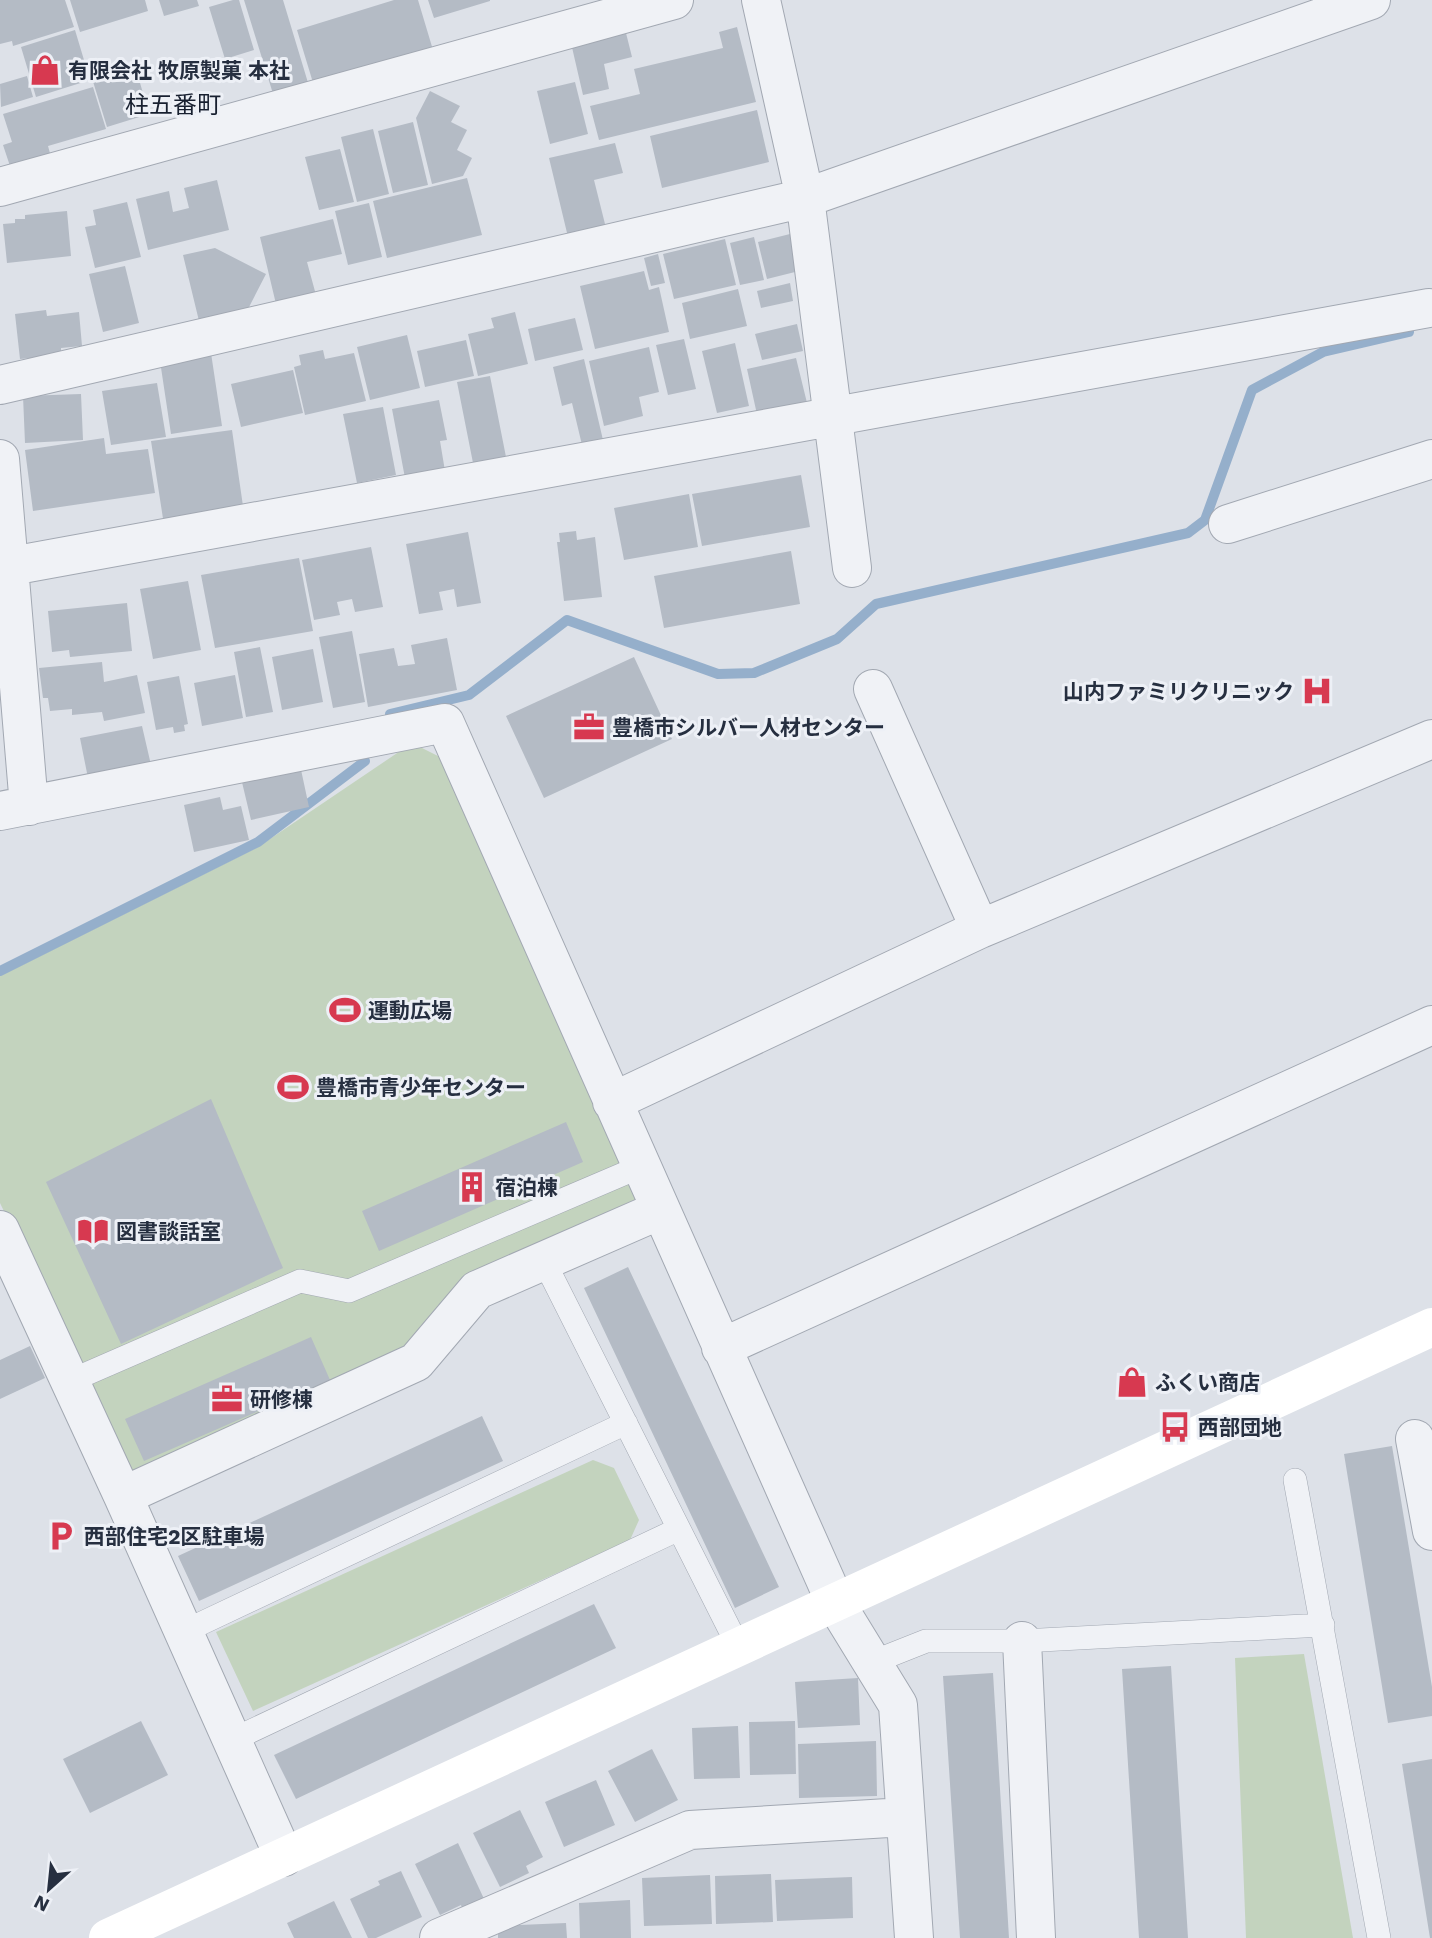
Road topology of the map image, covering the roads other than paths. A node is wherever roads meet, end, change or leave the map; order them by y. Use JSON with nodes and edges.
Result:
{"nodes":[{"id":1,"x":674,"y":0,"type":"edge"},
{"id":2,"x":761,"y":0,"type":"edge"},
{"id":3,"x":1371,"y":0,"type":"edge"},
{"id":4,"x":0,"y":187,"type":"edge"},
{"id":5,"x":805,"y":198,"type":"junction"},
{"id":6,"x":1431,"y":312,"type":"edge"},
{"id":7,"x":0,"y":385,"type":"edge"},
{"id":8,"x":834,"y":414,"type":"junction"},
{"id":9,"x":1432,"y":458,"type":"edge"},
{"id":10,"x":0,"y":459,"type":"edge"},
{"id":11,"x":1228,"y":524,"type":"dead end"},
{"id":12,"x":5,"y":567,"type":"edge"},
{"id":13,"x":852,"y":568,"type":"dead end"},
{"id":14,"x":873,"y":689,"type":"dead end"},
{"id":15,"x":1432,"y":738,"type":"edge"},
{"id":16,"x":14,"y":808,"type":"edge"},
{"id":17,"x":980,"y":929,"type":"junction"},
{"id":18,"x":1432,"y":1025,"type":"edge"},
{"id":19,"x":612,"y":1102,"type":"junction"},
{"id":20,"x":642,"y":1166,"type":"junction"},
{"id":21,"x":660,"y":1210,"type":"junction"},
{"id":22,"x":0,"y":1230,"type":"edge"},
{"id":23,"x":544,"y":1261,"type":"junction"},
{"id":24,"x":1432,"y":1326,"type":"edge"},
{"id":25,"x":721,"y":1348,"type":"junction"},
{"id":26,"x":70,"y":1381,"type":"junction"},
{"id":27,"x":626,"y":1423,"type":"junction"},
{"id":28,"x":1415,"y":1439,"type":"dead end"},
{"id":29,"x":1295,"y":1480,"type":"dead end"},
{"id":30,"x":123,"y":1496,"type":"junction"},
{"id":31,"x":679,"y":1529,"type":"junction"},
{"id":32,"x":1432,"y":1531,"type":"edge"},
{"id":33,"x":836,"y":1604,"type":"junction"},
{"id":34,"x":1323,"y":1625,"type":"junction"},
{"id":35,"x":183,"y":1632,"type":"junction"},
{"id":36,"x":1022,"y":1641,"type":"junction"},
{"id":37,"x":739,"y":1648,"type":"junction"},
{"id":38,"x":873,"y":1662,"type":"junction"},
{"id":39,"x":232,"y":1740,"type":"junction"},
{"id":40,"x":905,"y":1817,"type":"junction"},
{"id":41,"x":284,"y":1857,"type":"junction"},
{"id":42,"x":108,"y":1938,"type":"edge"},
{"id":43,"x":439,"y":1938,"type":"edge"},
{"id":44,"x":915,"y":1938,"type":"edge"},
{"id":45,"x":1035,"y":1938,"type":"edge"},
{"id":46,"x":1379,"y":1938,"type":"edge"}],
"edges":[{"from":1,"to":4,"type":"street"},
{"from":2,"to":5,"type":"street"},
{"from":3,"to":5,"type":"street"},
{"from":5,"to":7,"type":"street"},
{"from":5,"to":8,"type":"street"},
{"from":6,"to":8,"type":"street"},
{"from":8,"to":12,"type":"street"},
{"from":8,"to":13,"type":"street"},
{"from":9,"to":11,"type":"street"},
{"from":10,"to":12,"type":"street"},
{"from":12,"to":16,"type":"street"},
{"from":14,"to":17,"type":"street"},
{"from":15,"to":17,"type":"street"},
{"from":16,"to":19,"type":"street"},
{"from":17,"to":19,"type":"street"},
{"from":18,"to":25,"type":"street"},
{"from":19,"to":20,"type":"street"},
{"from":20,"to":21,"type":"street"},
{"from":20,"to":26,"type":"lane"},
{"from":21,"to":23,"type":"street"},
{"from":21,"to":25,"type":"street"},
{"from":22,"to":26,"type":"street"},
{"from":23,"to":27,"type":"lane"},
{"from":23,"to":30,"type":"street"},
{"from":24,"to":33,"type":"street"},
{"from":25,"to":33,"type":"street"},
{"from":26,"to":30,"type":"street"},
{"from":27,"to":31,"type":"lane"},
{"from":27,"to":35,"type":"lane"},
{"from":28,"to":32,"type":"street"},
{"from":29,"to":34,"type":"lane"},
{"from":30,"to":35,"type":"street"},
{"from":31,"to":37,"type":"lane"},
{"from":31,"to":39,"type":"lane"},
{"from":33,"to":37,"type":"street"},
{"from":33,"to":38,"type":"street"},
{"from":34,"to":36,"type":"lane"},
{"from":34,"to":46,"type":"lane"},
{"from":35,"to":39,"type":"street"},
{"from":36,"to":38,"type":"lane"},
{"from":36,"to":45,"type":"street"},
{"from":37,"to":41,"type":"street"},
{"from":38,"to":40,"type":"street"},
{"from":39,"to":41,"type":"street"},
{"from":40,"to":43,"type":"street"},
{"from":40,"to":44,"type":"street"},
{"from":41,"to":42,"type":"street"}]}
